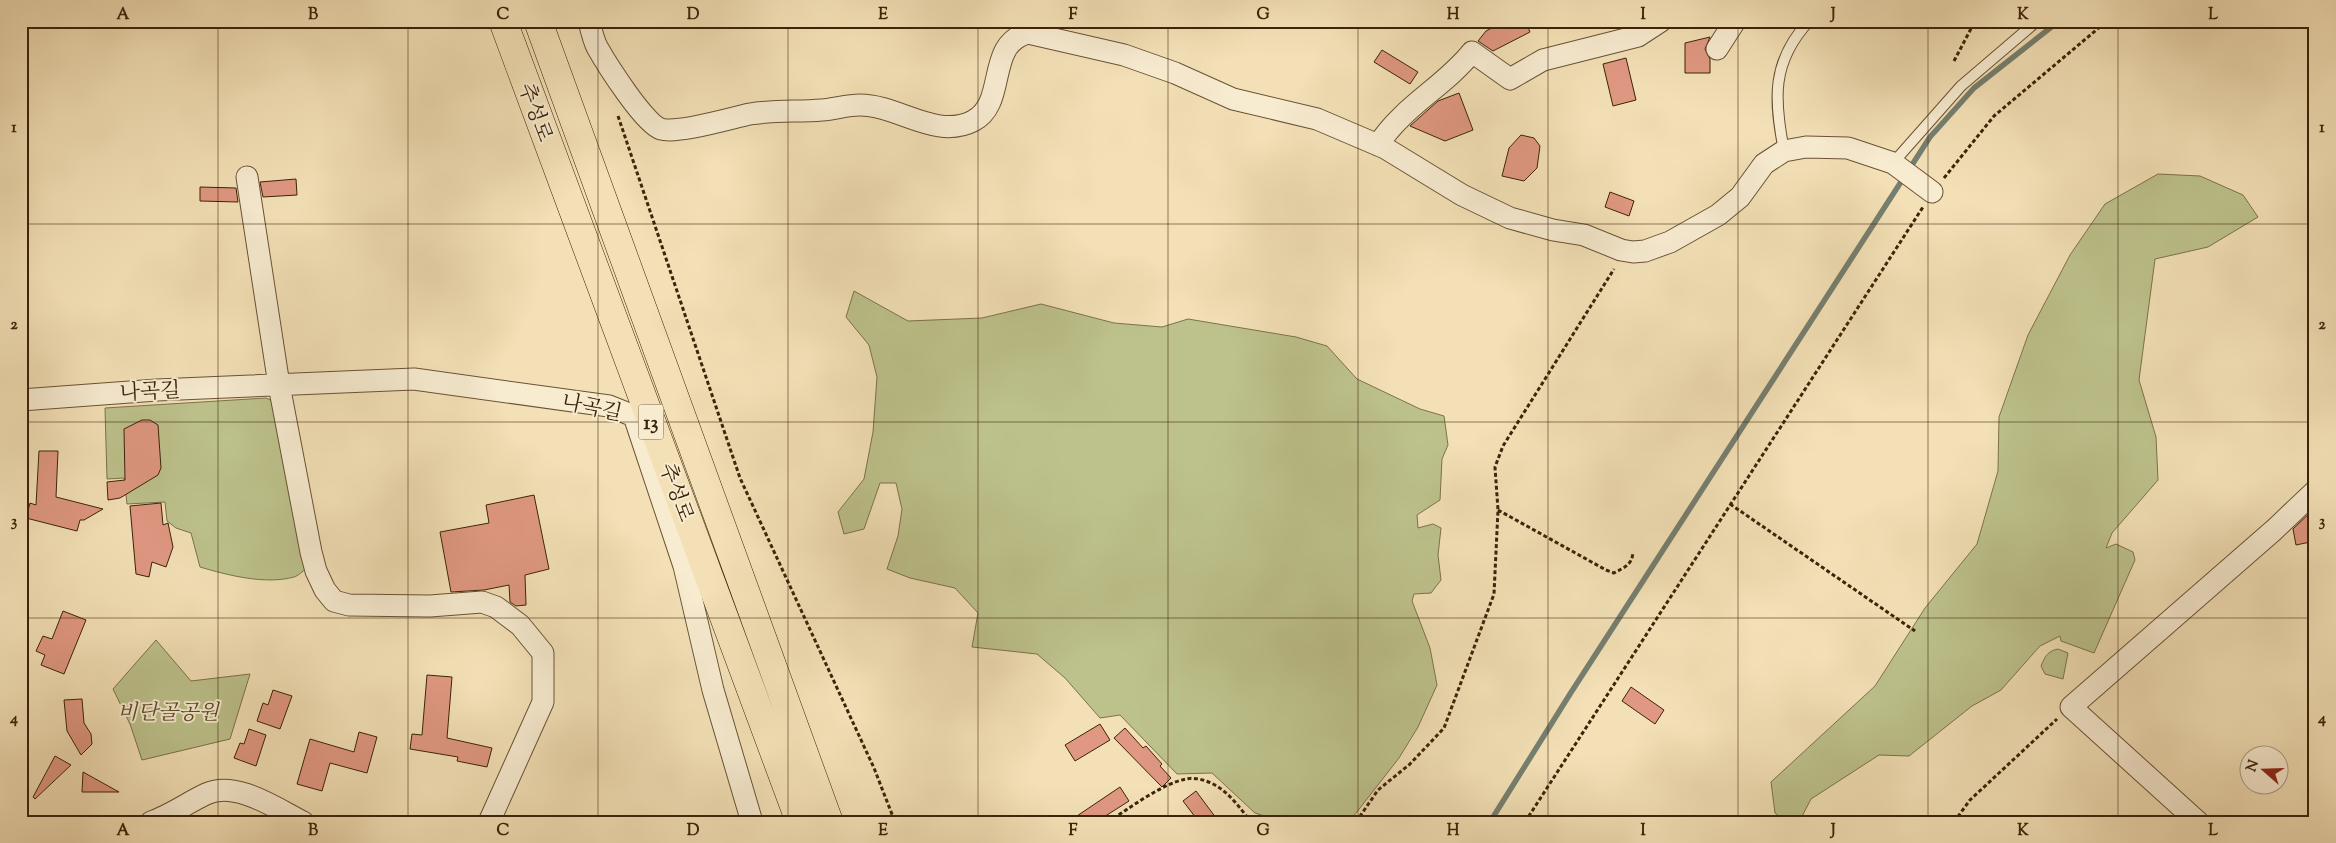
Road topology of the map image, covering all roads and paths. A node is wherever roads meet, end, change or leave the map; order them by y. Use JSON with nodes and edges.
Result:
{"nodes":[{"id":1,"x":502,"y":21,"type":"edge"},
{"id":2,"x":538,"y":21,"type":"edge"},
{"id":3,"x":589,"y":21,"type":"edge"},
{"id":4,"x":1661,"y":21,"type":"edge"},
{"id":5,"x":1735,"y":21,"type":"edge"},
{"id":6,"x":1809,"y":21,"type":"edge"},
{"id":7,"x":1976,"y":21,"type":"edge"},
{"id":8,"x":2037,"y":21,"type":"edge"},
{"id":9,"x":2107,"y":21,"type":"edge"},
{"id":10,"x":1718,"y":49,"type":"dead end"},
{"id":11,"x":1954,"y":61,"type":"dead end"},
{"id":12,"x":616,"y":109,"type":"dead end"},
{"id":13,"x":1378,"y":145,"type":"junction"},
{"id":14,"x":1784,"y":151,"type":"junction"},
{"id":15,"x":1893,"y":163,"type":"junction"},
{"id":16,"x":247,"y":177,"type":"dead end"},
{"id":17,"x":1927,"y":189,"type":"junction"},
{"id":18,"x":1621,"y":250,"type":"junction"},
{"id":19,"x":279,"y":385,"type":"junction"},
{"id":20,"x":21,"y":400,"type":"edge"},
{"id":21,"x":2315,"y":490,"type":"edge"},
{"id":22,"x":1730,"y":504,"type":"junction"},
{"id":23,"x":1498,"y":510,"type":"junction"},
{"id":24,"x":1633,"y":552,"type":"dead end"},
{"id":25,"x":1915,"y":630,"type":"dead end"},
{"id":26,"x":2071,"y":707,"type":"junction"},
{"id":27,"x":151,"y":822,"type":"edge"},
{"id":28,"x":303,"y":822,"type":"edge"},
{"id":29,"x":489,"y":822,"type":"edge"},
{"id":30,"x":752,"y":822,"type":"edge"},
{"id":31,"x":800,"y":822,"type":"edge"},
{"id":32,"x":829,"y":822,"type":"edge"},
{"id":33,"x":895,"y":822,"type":"edge"},
{"id":34,"x":1108,"y":822,"type":"edge"},
{"id":35,"x":1252,"y":822,"type":"edge"},
{"id":36,"x":1356,"y":822,"type":"edge"},
{"id":37,"x":1525,"y":822,"type":"edge"},
{"id":38,"x":1954,"y":822,"type":"edge"},
{"id":39,"x":2198,"y":822,"type":"edge"}],
"edges":[{"from":1,"to":31,"type":"main road","name":"추성로","number":"13"},
{"from":2,"to":32,"type":"main road","name":"추성로","number":"13"},
{"from":3,"to":13,"type":"street"},
{"from":4,"to":13,"type":"street"},
{"from":5,"to":10,"type":"street"},
{"from":6,"to":14,"type":"lane"},
{"from":7,"to":11,"type":"path"},
{"from":8,"to":15,"type":"lane"},
{"from":9,"to":17,"type":"path"},
{"from":12,"to":33,"type":"path"},
{"from":13,"to":18,"type":"street"},
{"from":14,"to":15,"type":"street"},
{"from":14,"to":18,"type":"street"},
{"from":15,"to":17,"type":"street"},
{"from":16,"to":19,"type":"street"},
{"from":17,"to":22,"type":"path"},
{"from":18,"to":23,"type":"path"},
{"from":19,"to":20,"type":"street","name":"나곡길"},
{"from":19,"to":29,"type":"street"},
{"from":19,"to":30,"type":"street","name":"나곡길"},
{"from":21,"to":26,"type":"street"},
{"from":22,"to":25,"type":"path"},
{"from":22,"to":37,"type":"path"},
{"from":23,"to":24,"type":"path"},
{"from":23,"to":36,"type":"path"},
{"from":26,"to":38,"type":"path"},
{"from":26,"to":39,"type":"street"},
{"from":27,"to":28,"type":"street"},
{"from":34,"to":35,"type":"path"}]}
